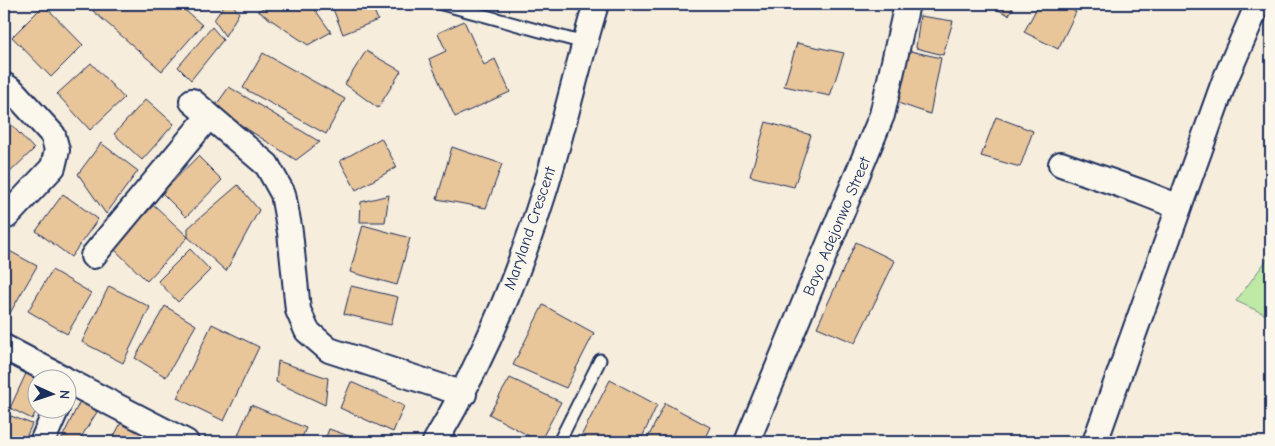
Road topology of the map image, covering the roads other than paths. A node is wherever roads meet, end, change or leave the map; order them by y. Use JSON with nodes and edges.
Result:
{"nodes":[{"id":1,"x":442,"y":4,"type":"edge"},
{"id":2,"x":596,"y":4,"type":"edge"},
{"id":3,"x":907,"y":4,"type":"edge"},
{"id":4,"x":1258,"y":4,"type":"edge"},
{"id":5,"x":584,"y":43,"type":"junction"},
{"id":6,"x":4,"y":85,"type":"edge"},
{"id":7,"x":192,"y":101,"type":"dead end"},
{"id":8,"x":209,"y":116,"type":"junction"},
{"id":9,"x":1061,"y":164,"type":"dead end"},
{"id":10,"x":1179,"y":207,"type":"junction"},
{"id":11,"x":7,"y":216,"type":"dead end"},
{"id":12,"x":93,"y":256,"type":"dead end"},
{"id":13,"x":4,"y":348,"type":"edge"},
{"id":14,"x":600,"y":360,"type":"dead end"},
{"id":15,"x":42,"y":368,"type":"edge"},
{"id":16,"x":78,"y":387,"type":"edge"},
{"id":17,"x":464,"y":394,"type":"junction"},
{"id":18,"x":53,"y":418,"type":"edge"},
{"id":19,"x":42,"y":442,"type":"edge"},
{"id":20,"x":186,"y":442,"type":"edge"},
{"id":21,"x":435,"y":442,"type":"edge"},
{"id":22,"x":559,"y":442,"type":"edge"},
{"id":23,"x":747,"y":442,"type":"edge"},
{"id":24,"x":1096,"y":442,"type":"edge"}],
"edges":[{"from":1,"to":5,"type":"lane"},
{"from":2,"to":5,"type":"street","name":"Maryland Crescent"},
{"from":3,"to":23,"type":"street","name":"Bayo Adejonwo Street"},
{"from":4,"to":10,"type":"street"},
{"from":5,"to":17,"type":"street","name":"Maryland Crescent"},
{"from":6,"to":11,"type":"street"},
{"from":7,"to":8,"type":"street"},
{"from":8,"to":12,"type":"street"},
{"from":8,"to":17,"type":"street"},
{"from":9,"to":10,"type":"street"},
{"from":10,"to":24,"type":"street"},
{"from":13,"to":15,"type":"street"},
{"from":14,"to":22,"type":"lane"},
{"from":16,"to":20,"type":"street"},
{"from":17,"to":21,"type":"street","name":"Maryland Crescent"},
{"from":18,"to":19,"type":"street"}]}
